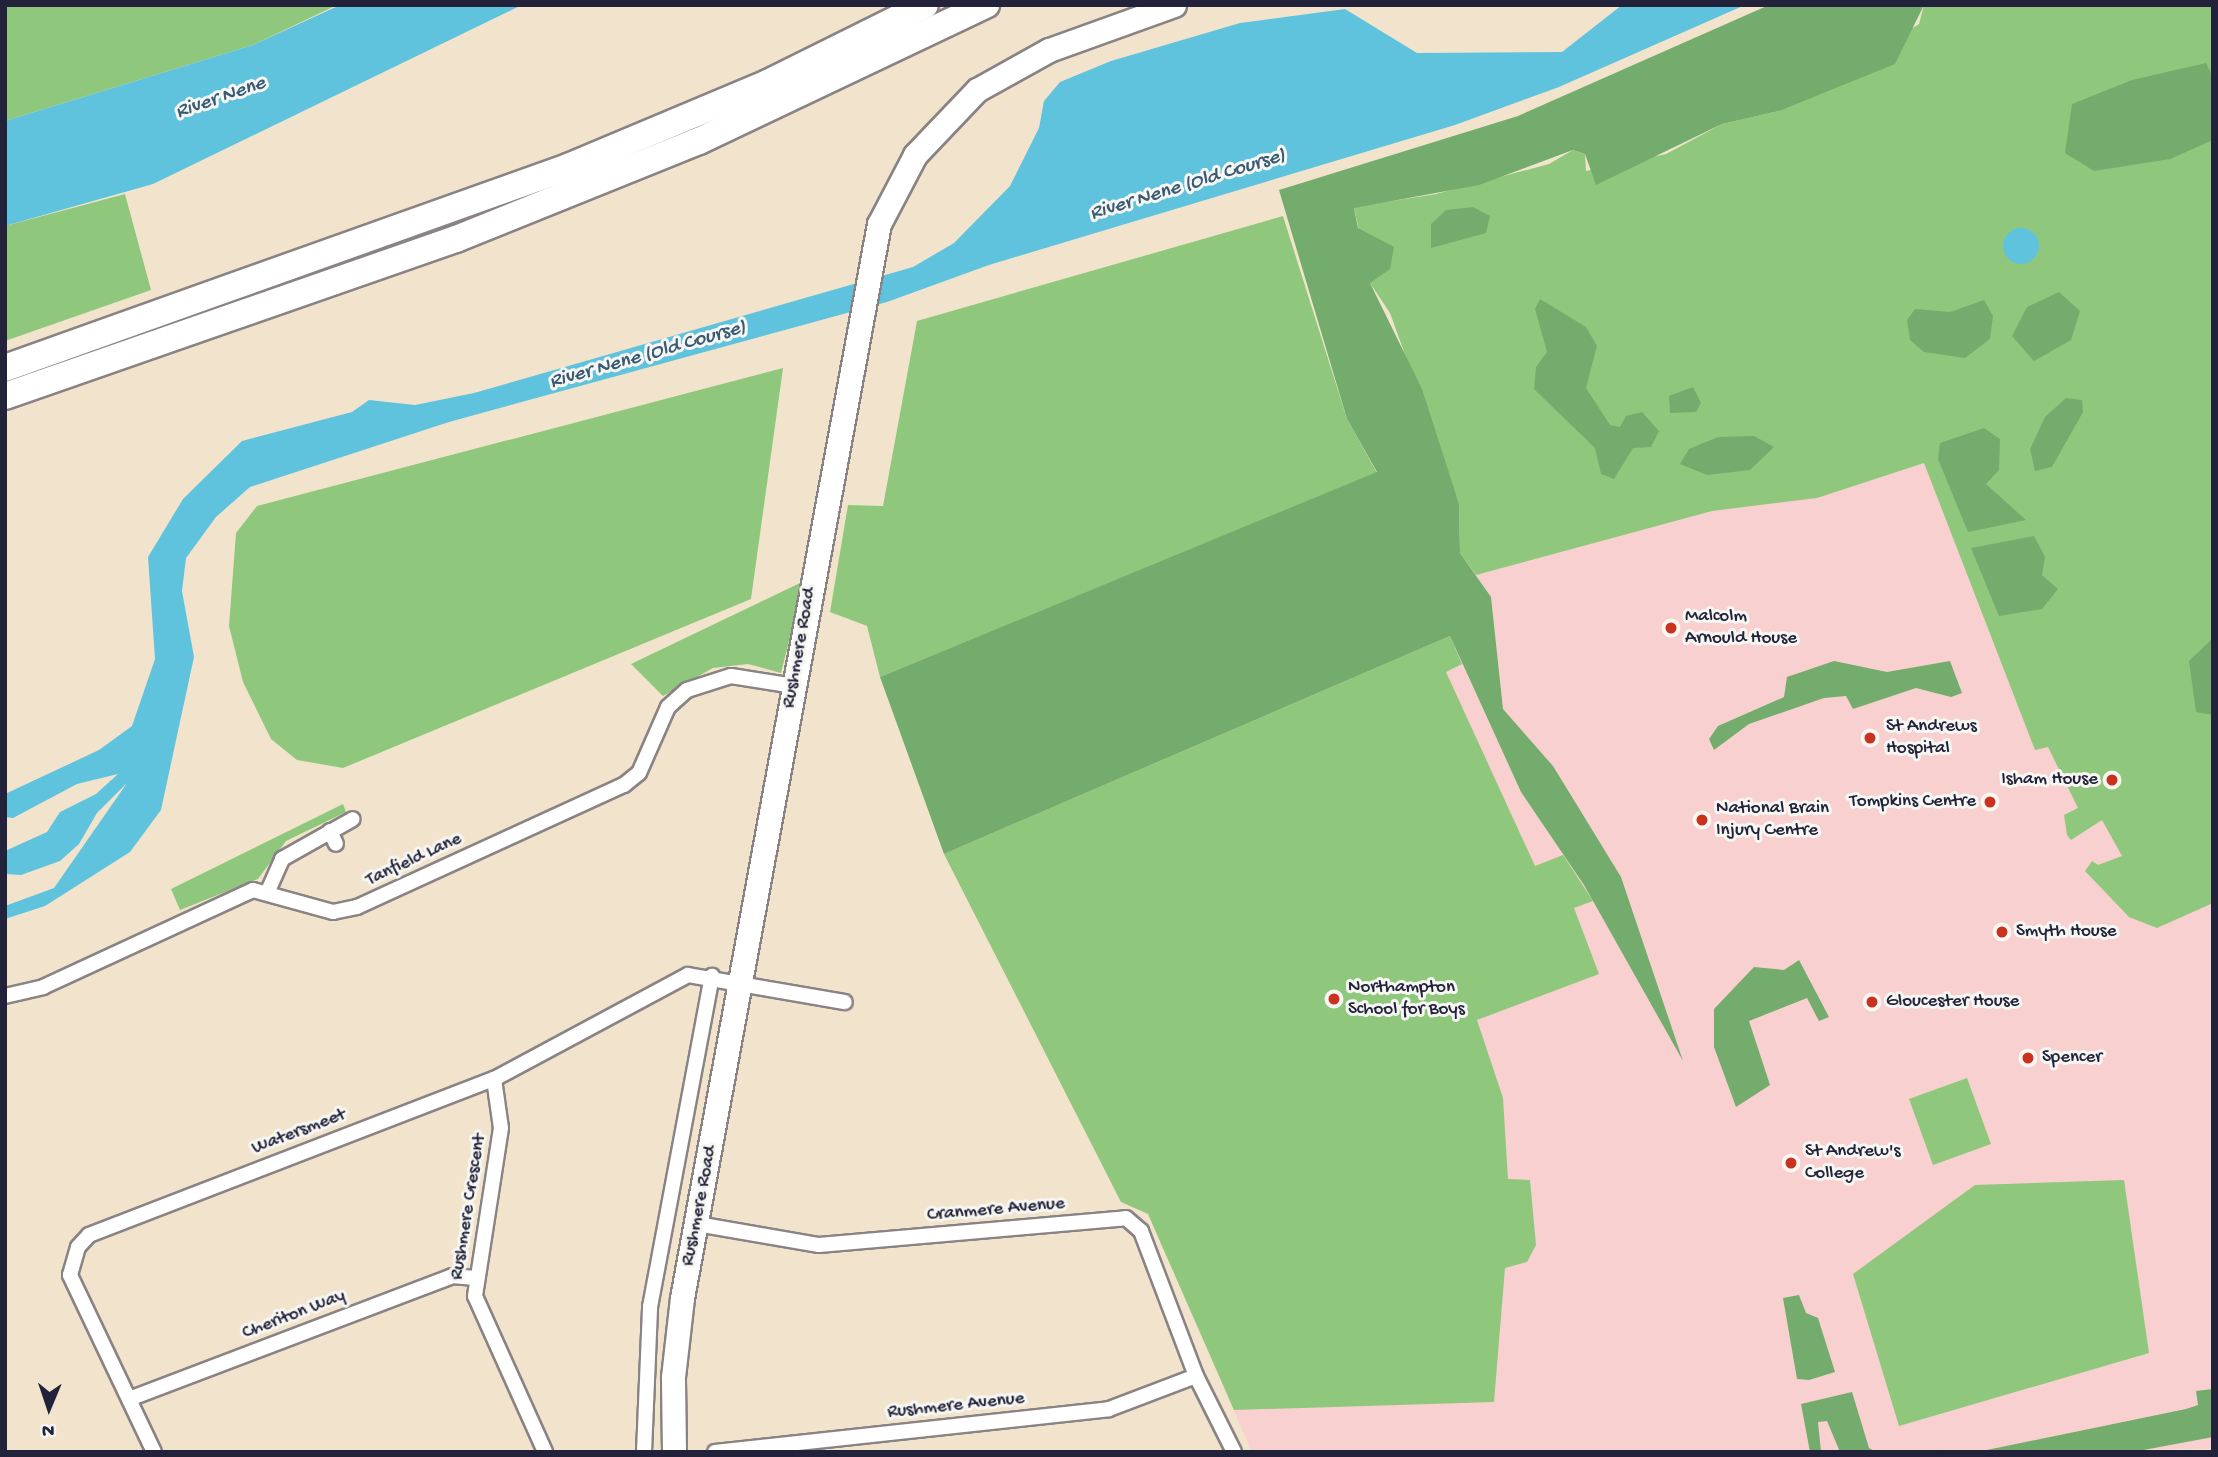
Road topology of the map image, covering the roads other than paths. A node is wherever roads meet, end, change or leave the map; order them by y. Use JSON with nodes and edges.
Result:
{"nodes":[{"id":1,"x":925,"y":5,"type":"edge"},
{"id":2,"x":986,"y":5,"type":"edge"},
{"id":3,"x":1174,"y":5,"type":"edge"},
{"id":4,"x":5,"y":368,"type":"edge"},
{"id":5,"x":5,"y":396,"type":"edge"},
{"id":6,"x":793,"y":686,"type":"junction"},
{"id":7,"x":353,"y":819,"type":"dead end"},
{"id":8,"x":268,"y":891,"type":"junction"},
{"id":9,"x":712,"y":976,"type":"junction"},
{"id":10,"x":741,"y":981,"type":"junction"},
{"id":11,"x":5,"y":996,"type":"edge"},
{"id":12,"x":845,"y":1002,"type":"dead end"},
{"id":13,"x":494,"y":1079,"type":"junction"},
{"id":14,"x":697,"y":1224,"type":"junction"},
{"id":15,"x":475,"y":1278,"type":"junction"},
{"id":16,"x":1196,"y":1376,"type":"junction"},
{"id":17,"x":129,"y":1399,"type":"junction"},
{"id":18,"x":154,"y":1452,"type":"edge"},
{"id":19,"x":545,"y":1452,"type":"edge"},
{"id":20,"x":645,"y":1452,"type":"edge"},
{"id":21,"x":674,"y":1452,"type":"edge"},
{"id":22,"x":715,"y":1452,"type":"edge"},
{"id":23,"x":1234,"y":1452,"type":"edge"}],
"edges":[{"from":1,"to":4,"type":"highway"},
{"from":2,"to":5,"type":"highway"},
{"from":3,"to":6,"type":"main road","name":"Rushmere Road"},
{"from":6,"to":8,"type":"street","name":"Tanfield Lane"},
{"from":6,"to":10,"type":"main road","name":"Rushmere Road"},
{"from":7,"to":8,"type":"street"},
{"from":8,"to":11,"type":"street","name":"Tanfield Lane"},
{"from":9,"to":10,"type":"street","name":"Watersmeet"},
{"from":9,"to":13,"type":"street","name":"Watersmeet"},
{"from":9,"to":20,"type":"street","name":"Rushmere Road"},
{"from":10,"to":12,"type":"street","name":"Watersmeet"},
{"from":10,"to":14,"type":"main road","name":"Rushmere Road"},
{"from":13,"to":15,"type":"street","name":"Rushmere Crescent"},
{"from":13,"to":17,"type":"street","name":"Watersmeet"},
{"from":14,"to":16,"type":"street","name":"Cranmere Avenue"},
{"from":14,"to":21,"type":"main road","name":"Rushmere Road"},
{"from":15,"to":17,"type":"street","name":"Cheriton Way"},
{"from":15,"to":19,"type":"street","name":"Rushmere Crescent"},
{"from":16,"to":22,"type":"street","name":"Rushmere Avenue"},
{"from":16,"to":23,"type":"street","name":"Cranmere Avenue"},
{"from":17,"to":18,"type":"street","name":"Watersmeet"}]}
